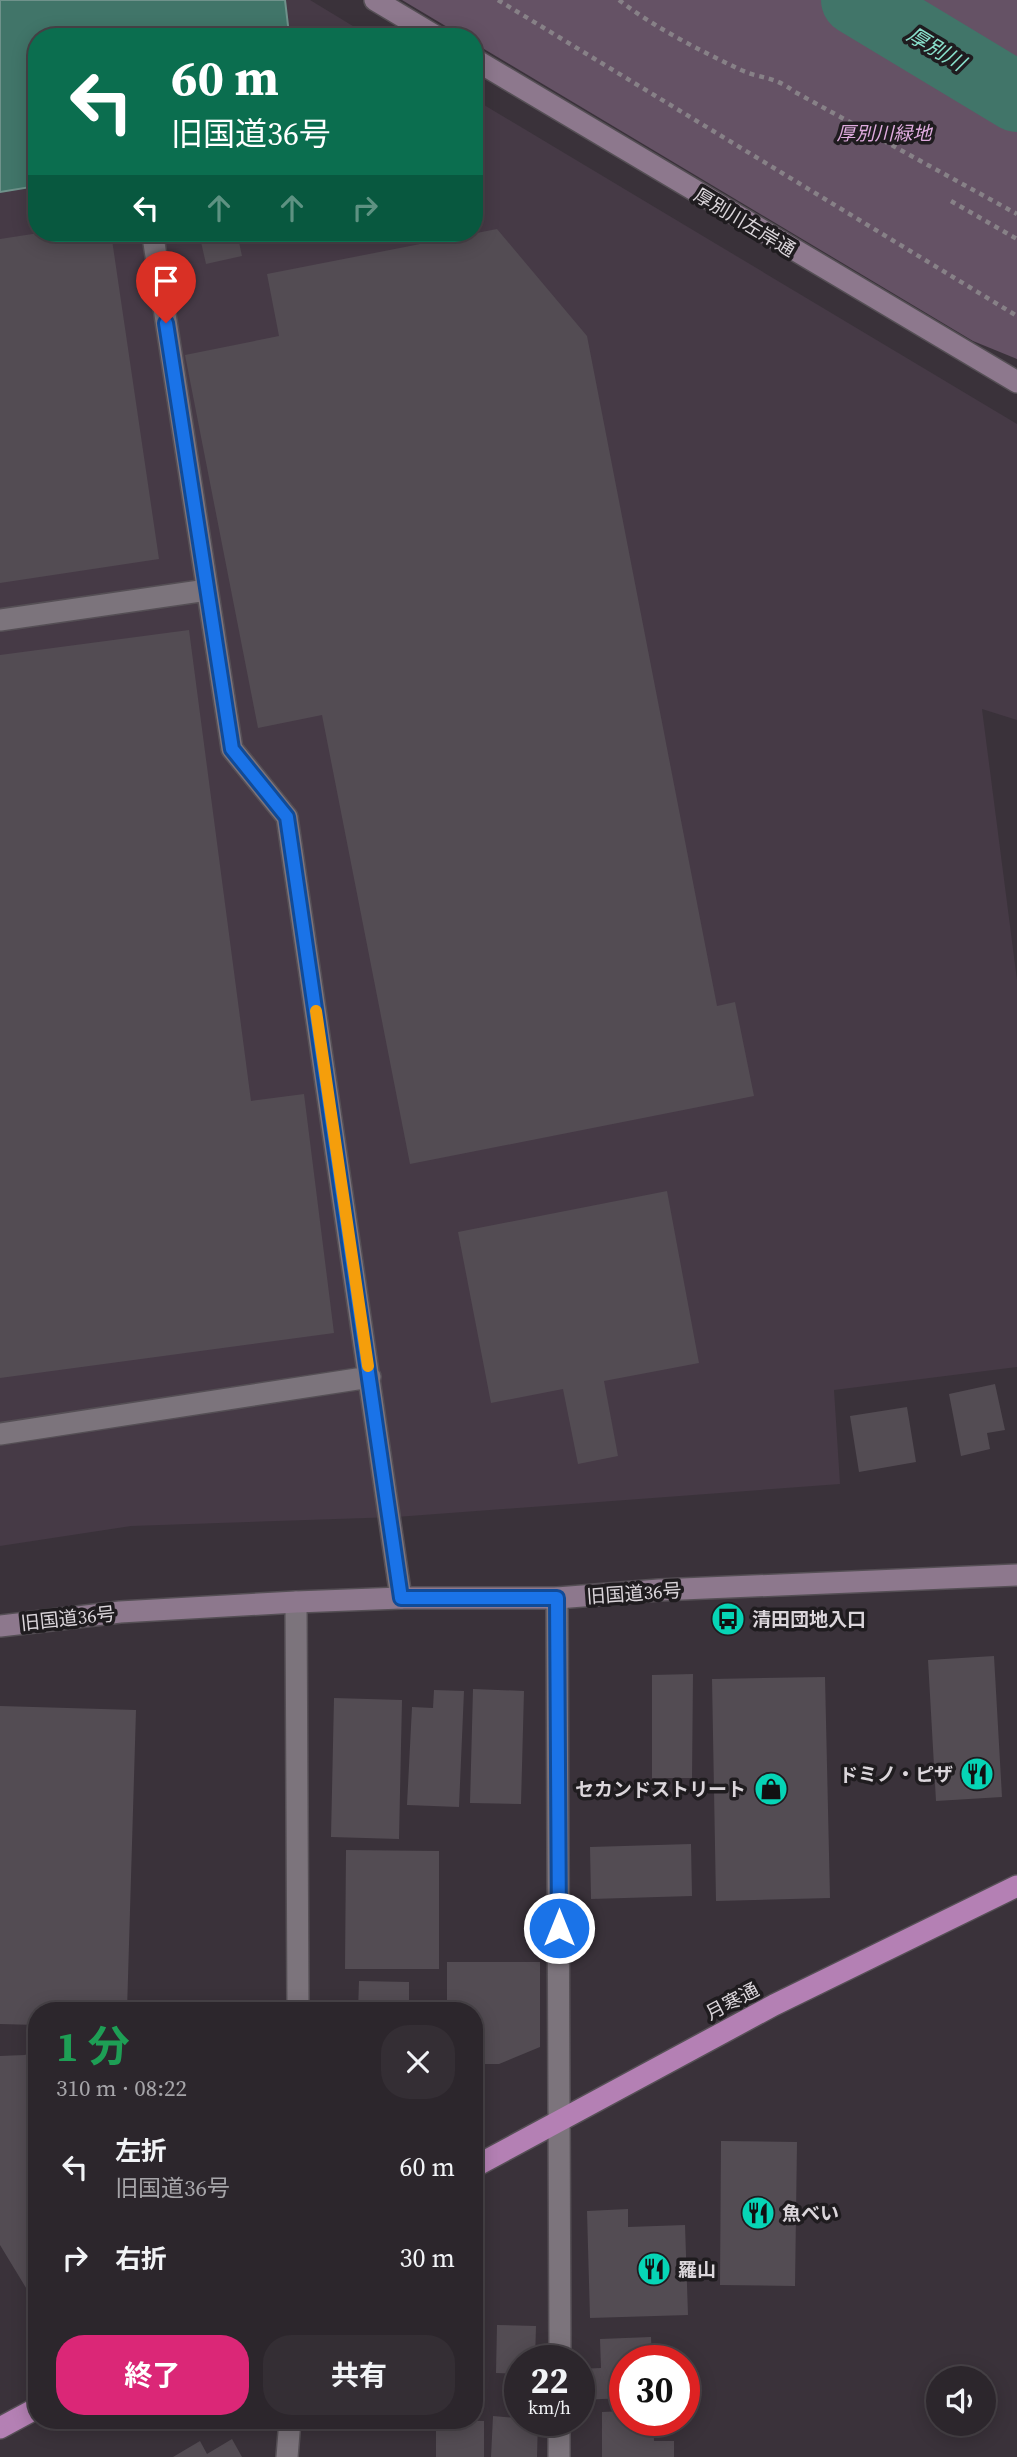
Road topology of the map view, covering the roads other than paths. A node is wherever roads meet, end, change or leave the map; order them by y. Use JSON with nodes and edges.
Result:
{"nodes":[{"id":1,"x":375,"y":0,"type":"edge"},
{"id":2,"x":422,"y":28,"type":"edge"},
{"id":3,"x":483,"y":64,"type":"edge"},
{"id":4,"x":154,"y":243,"type":"dead end"},
{"id":5,"x":1017,"y":382,"type":"edge"},
{"id":6,"x":207,"y":590,"type":"junction"},
{"id":7,"x":0,"y":620,"type":"edge"},
{"id":8,"x":369,"y":1377,"type":"junction"},
{"id":9,"x":0,"y":1434,"type":"edge"},
{"id":10,"x":1017,"y":1575,"type":"edge"},
{"id":11,"x":401,"y":1598,"type":"junction"},
{"id":12,"x":557,"y":1598,"type":"junction"},
{"id":13,"x":296,"y":1602,"type":"junction"},
{"id":14,"x":0,"y":1626,"type":"edge"},
{"id":15,"x":1017,"y":1886,"type":"edge"},
{"id":16,"x":298,"y":2002,"type":"edge"},
{"id":17,"x":561,"y":2120,"type":"junction"},
{"id":18,"x":483,"y":2162,"type":"edge"},
{"id":19,"x":559,"y":2345,"type":"edge"},
{"id":20,"x":28,"y":2413,"type":"edge"},
{"id":21,"x":0,"y":2428,"type":"edge"},
{"id":22,"x":289,"y":2429,"type":"edge"},
{"id":23,"x":559,"y":2436,"type":"edge"},
{"id":24,"x":287,"y":2457,"type":"edge"},
{"id":25,"x":559,"y":2457,"type":"edge"}],
"edges":[{"from":1,"to":2,"type":"street"},
{"from":3,"to":5,"type":"street","name":"厚別川左岸通"},
{"from":4,"to":6,"type":"street"},
{"from":6,"to":7,"type":"street"},
{"from":6,"to":8,"type":"street"},
{"from":8,"to":9,"type":"street"},
{"from":8,"to":11,"type":"street"},
{"from":10,"to":12,"type":"street","name":"旧国道36号"},
{"from":11,"to":12,"type":"street","name":"旧国道36号"},
{"from":11,"to":13,"type":"street","name":"旧国道36号"},
{"from":12,"to":17,"type":"street"},
{"from":13,"to":14,"type":"street","name":"旧国道36号"},
{"from":13,"to":16,"type":"street"},
{"from":15,"to":17,"type":"highway","name":"月寒通"},
{"from":17,"to":18,"type":"highway","name":"月寒通"},
{"from":17,"to":19,"type":"street"},
{"from":20,"to":21,"type":"highway"},
{"from":22,"to":24,"type":"street"},
{"from":23,"to":25,"type":"street"}]}
